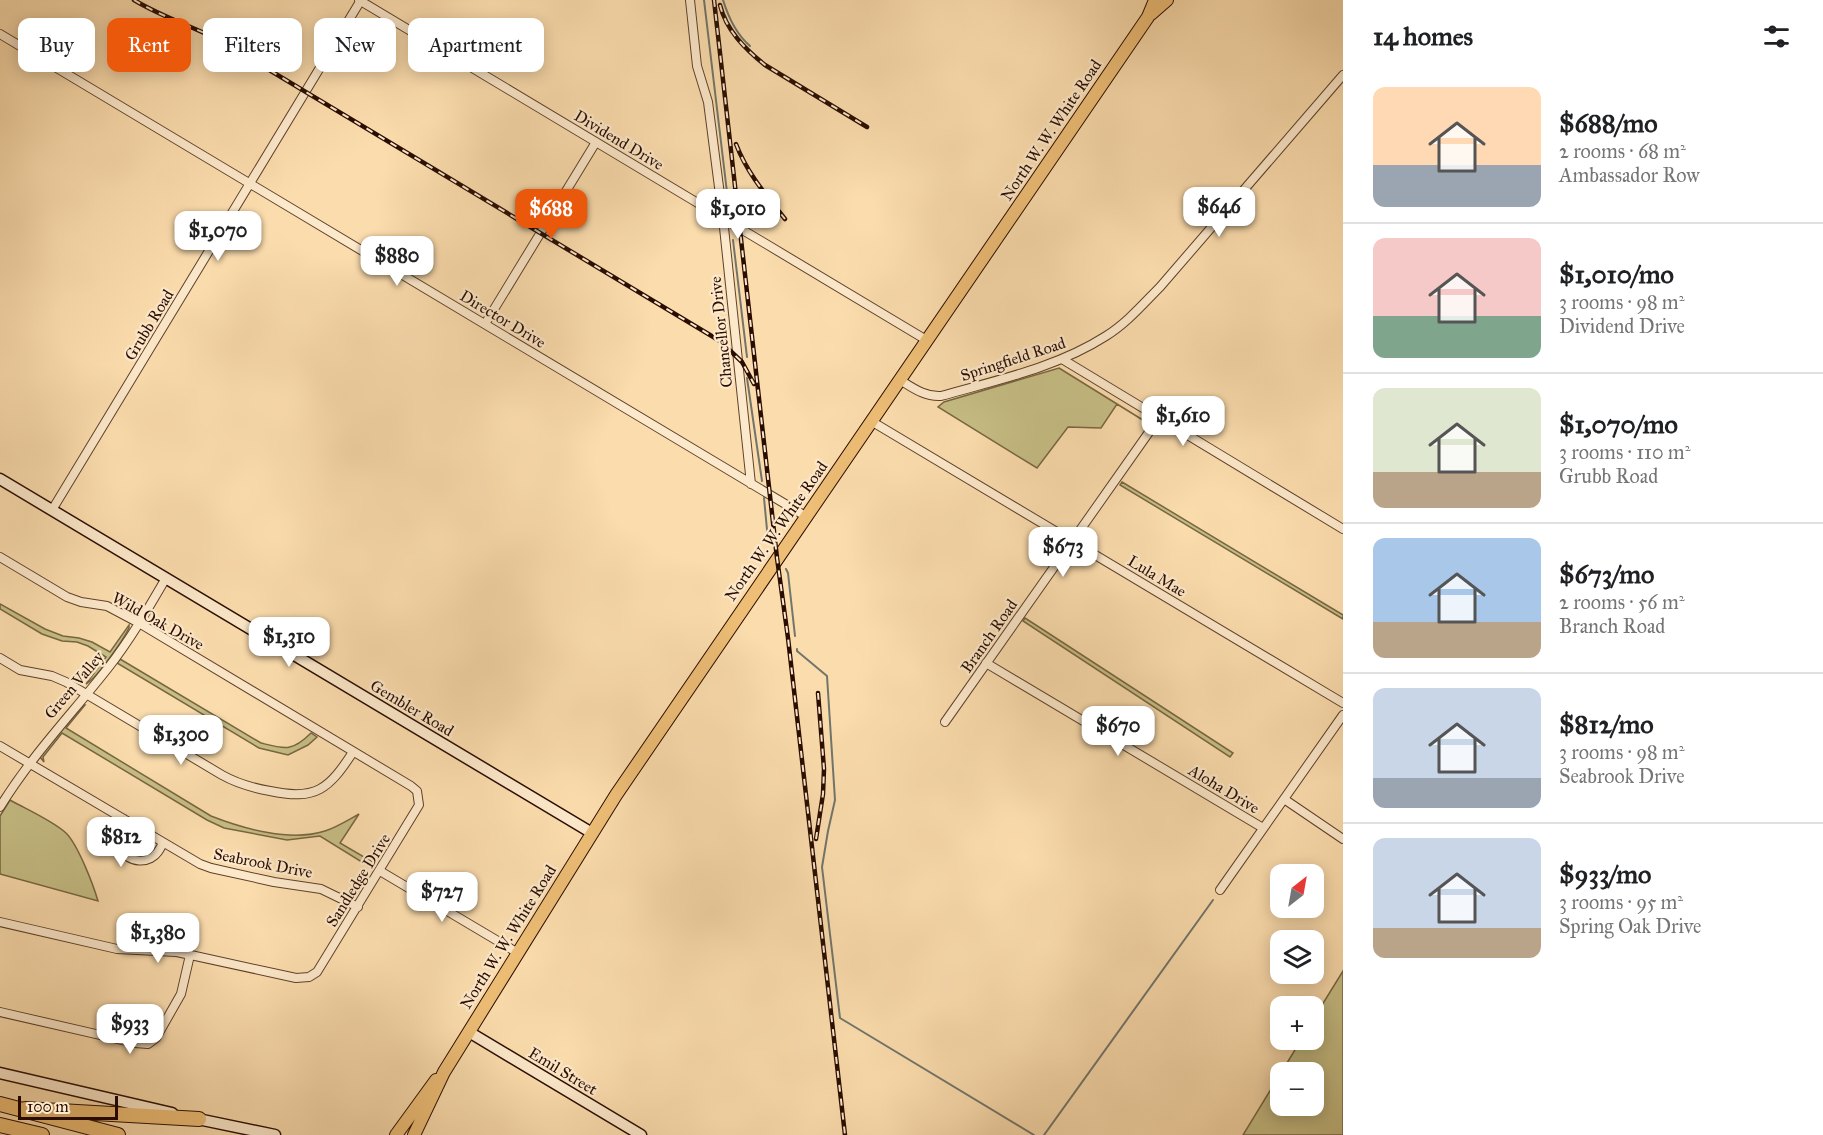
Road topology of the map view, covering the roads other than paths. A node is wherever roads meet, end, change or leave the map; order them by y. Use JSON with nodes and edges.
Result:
{"nodes":[{"id":1,"x":360,"y":0,"type":"edge"},
{"id":2,"x":690,"y":0,"type":"edge"},
{"id":3,"x":1155,"y":0,"type":"edge"},
{"id":4,"x":1167,"y":0,"type":"edge"},
{"id":5,"x":1148,"y":17,"type":"junction"},
{"id":6,"x":0,"y":34,"type":"edge"},
{"id":7,"x":1343,"y":75,"type":"edge"},
{"id":8,"x":596,"y":142,"type":"junction"},
{"id":9,"x":250,"y":184,"type":"junction"},
{"id":10,"x":723,"y":218,"type":"junction"},
{"id":11,"x":485,"y":324,"type":"junction"},
{"id":12,"x":928,"y":341,"type":"junction"},
{"id":13,"x":1062,"y":359,"type":"junction"},
{"id":14,"x":900,"y":380,"type":"junction"},
{"id":15,"x":1159,"y":418,"type":"junction"},
{"id":16,"x":871,"y":422,"type":"junction"},
{"id":17,"x":0,"y":479,"type":"edge"},
{"id":18,"x":751,"y":484,"type":"junction"},
{"id":19,"x":52,"y":510,"type":"junction"},
{"id":20,"x":807,"y":517,"type":"junction"},
{"id":21,"x":1343,"y":529,"type":"edge"},
{"id":22,"x":1073,"y":542,"type":"junction"},
{"id":23,"x":0,"y":557,"type":"edge"},
{"id":24,"x":166,"y":578,"type":"junction"},
{"id":25,"x":139,"y":623,"type":"junction"},
{"id":26,"x":0,"y":658,"type":"edge"},
{"id":27,"x":986,"y":663,"type":"junction"},
{"id":28,"x":86,"y":694,"type":"junction"},
{"id":29,"x":1343,"y":703,"type":"edge"},
{"id":30,"x":1343,"y":716,"type":"edge"},
{"id":31,"x":945,"y":722,"type":"dead end"},
{"id":32,"x":0,"y":746,"type":"edge"},
{"id":33,"x":353,"y":752,"type":"junction"},
{"id":34,"x":30,"y":762,"type":"junction"},
{"id":35,"x":419,"y":796,"type":"joint"},
{"id":36,"x":1284,"y":799,"type":"junction"},
{"id":37,"x":0,"y":807,"type":"edge"},
{"id":38,"x":124,"y":819,"type":"junction"},
{"id":39,"x":1263,"y":828,"type":"junction"},
{"id":40,"x":592,"y":833,"type":"junction"},
{"id":41,"x":1343,"y":839,"type":"edge"},
{"id":42,"x":163,"y":843,"type":"junction"},
{"id":43,"x":380,"y":871,"type":"junction"},
{"id":44,"x":1220,"y":890,"type":"dead end"},
{"id":45,"x":358,"y":908,"type":"junction"},
{"id":46,"x":0,"y":922,"type":"edge"},
{"id":47,"x":518,"y":953,"type":"junction"},
{"id":48,"x":190,"y":955,"type":"junction"},
{"id":49,"x":0,"y":1012,"type":"edge"},
{"id":50,"x":469,"y":1032,"type":"junction"},
{"id":51,"x":444,"y":1072,"type":"junction"},
{"id":52,"x":0,"y":1073,"type":"edge"},
{"id":53,"x":0,"y":1104,"type":"edge"},
{"id":54,"x":25,"y":1109,"type":"junction"},
{"id":55,"x":199,"y":1119,"type":"junction"},
{"id":56,"x":0,"y":1127,"type":"edge"},
{"id":57,"x":15,"y":1135,"type":"edge"},
{"id":58,"x":42,"y":1135,"type":"edge"},
{"id":59,"x":118,"y":1135,"type":"edge"},
{"id":60,"x":275,"y":1135,"type":"edge"},
{"id":61,"x":396,"y":1135,"type":"edge"},
{"id":62,"x":414,"y":1135,"type":"edge"},
{"id":63,"x":641,"y":1135,"type":"edge"}],
"edges":[{"from":1,"to":8,"type":"street","name":"Dividend Drive"},
{"from":1,"to":9,"type":"street","name":"Grubb Road"},
{"from":2,"to":10,"type":"street","name":"Chancellor Drive"},
{"from":3,"to":5,"type":"main road","name":"North W. W. White Road"},
{"from":4,"to":5,"type":"main road","name":"North W. W. White Road"},
{"from":5,"to":12,"type":"main road","name":"North W. W. White Road"},
{"from":6,"to":9,"type":"street","name":"Director Drive"},
{"from":7,"to":13,"type":"street","name":"Springfield Road"},
{"from":8,"to":10,"type":"street","name":"Dividend Drive"},
{"from":8,"to":11,"type":"street"},
{"from":9,"to":11,"type":"street","name":"Director Drive"},
{"from":9,"to":19,"type":"street","name":"Grubb Road"},
{"from":10,"to":12,"type":"street","name":"Dividend Drive"},
{"from":10,"to":18,"type":"street","name":"Chancellor Drive"},
{"from":11,"to":18,"type":"street","name":"Director Drive"},
{"from":12,"to":14,"type":"main road","name":"North W. W. White Road"},
{"from":13,"to":14,"type":"street","name":"Springfield Road"},
{"from":13,"to":15,"type":"street"},
{"from":14,"to":16,"type":"main road","name":"North W. W. White Road"},
{"from":15,"to":21,"type":"street"},
{"from":15,"to":22,"type":"street","name":"Branch Road"},
{"from":16,"to":20,"type":"main road","name":"North W. W. White Road"},
{"from":16,"to":22,"type":"street","name":"Lula Mae"},
{"from":17,"to":19,"type":"main road","name":"Gembler Road"},
{"from":18,"to":20,"type":"street","name":"Director Drive"},
{"from":19,"to":24,"type":"main road","name":"Gembler Road"},
{"from":20,"to":40,"type":"main road","name":"North W. W. White Road"},
{"from":22,"to":27,"type":"street","name":"Branch Road"},
{"from":22,"to":29,"type":"street","name":"Lula Mae"},
{"from":23,"to":25,"type":"street","name":"Wild Oak Drive"},
{"from":24,"to":25,"type":"street","name":"Green Valley"},
{"from":24,"to":40,"type":"main road","name":"Gembler Road"},
{"from":25,"to":28,"type":"street","name":"Green Valley"},
{"from":25,"to":33,"type":"street","name":"Wild Oak Drive"},
{"from":26,"to":28,"type":"street"},
{"from":27,"to":31,"type":"street","name":"Branch Road"},
{"from":27,"to":39,"type":"street","name":"Aloha Drive"},
{"from":28,"to":33,"type":"street"},
{"from":28,"to":34,"type":"street","name":"Green Valley"},
{"from":30,"to":36,"type":"street"},
{"from":32,"to":34,"type":"street","name":"Seabrook Drive"},
{"from":33,"to":35,"type":"street","name":"Wild Oak Drive"},
{"from":34,"to":37,"type":"street","name":"Green Valley"},
{"from":34,"to":38,"type":"street","name":"Seabrook Drive"},
{"from":35,"to":43,"type":"street","name":"Sandledge Drive"},
{"from":36,"to":39,"type":"street"},
{"from":36,"to":41,"type":"street","name":"Aloha Drive"},
{"from":38,"to":42,"type":"street","name":"Seabrook Drive"},
{"from":38,"to":42,"type":"street"},
{"from":39,"to":44,"type":"street"},
{"from":40,"to":47,"type":"main road","name":"North W. W. White Road"},
{"from":42,"to":45,"type":"street","name":"Seabrook Drive"},
{"from":43,"to":45,"type":"street","name":"Sandledge Drive"},
{"from":43,"to":47,"type":"street"},
{"from":45,"to":48,"type":"street","name":"Sandledge Drive"},
{"from":46,"to":48,"type":"street"},
{"from":47,"to":50,"type":"main road","name":"North W. W. White Road"},
{"from":48,"to":49,"type":"street"},
{"from":50,"to":51,"type":"main road","name":"North W. W. White Road"},
{"from":50,"to":63,"type":"main road","name":"Emil Street"},
{"from":51,"to":61,"type":"main road","name":"North W. W. White Road"},
{"from":51,"to":62,"type":"main road","name":"North W. W. White Road"},
{"from":52,"to":55,"type":"main road"},
{"from":53,"to":54,"type":"highway"},
{"from":54,"to":55,"type":"highway"},
{"from":54,"to":59,"type":"highway"},
{"from":55,"to":60,"type":"main road"},
{"from":56,"to":57,"type":"highway"},
{"from":56,"to":58,"type":"highway"}]}
